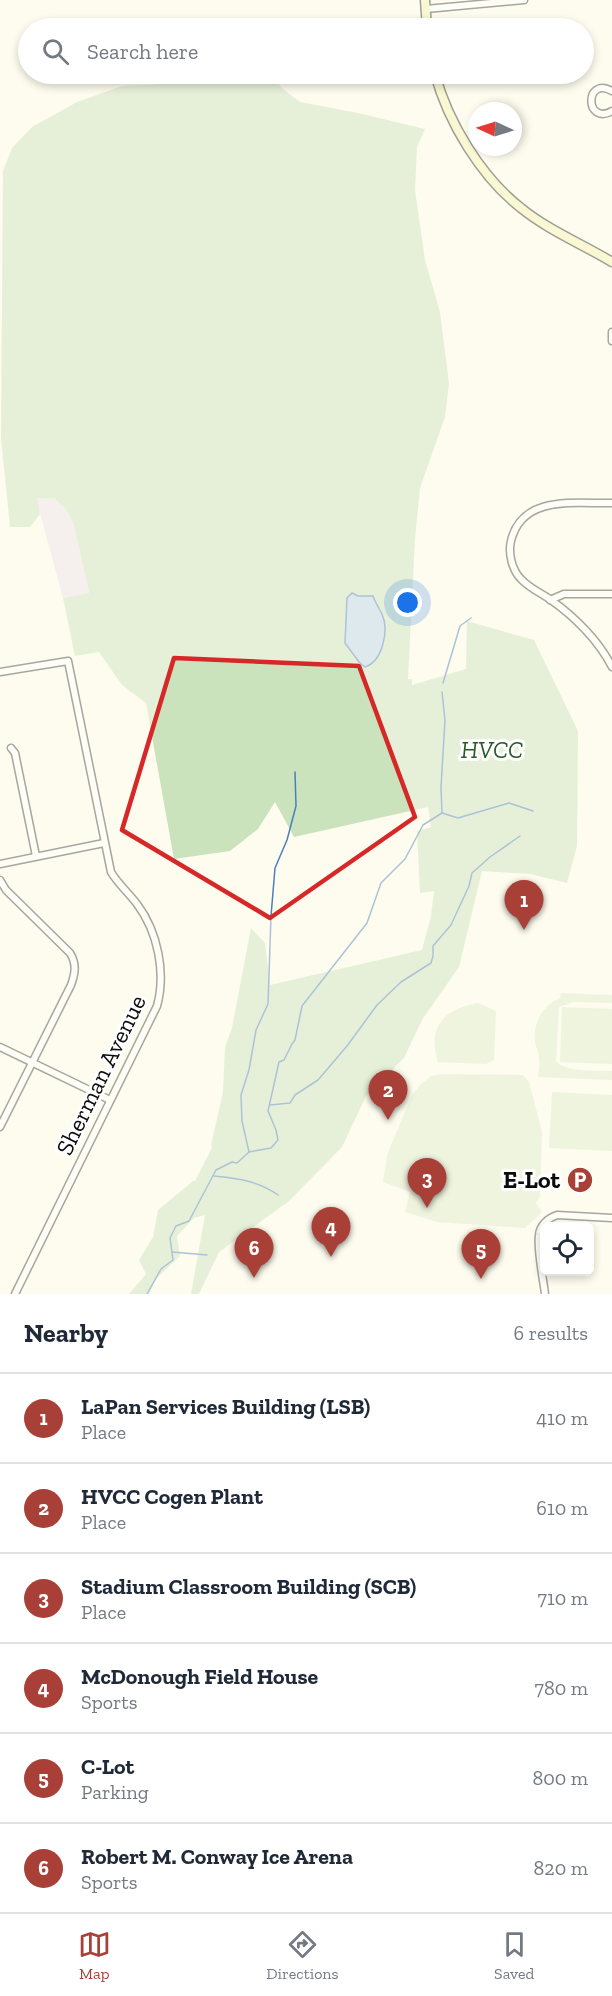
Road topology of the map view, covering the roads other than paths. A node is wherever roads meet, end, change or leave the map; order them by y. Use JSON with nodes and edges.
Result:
{"nodes":[{"id":1,"x":524,"y":0,"type":"edge"},
{"id":2,"x":425,"y":5,"type":"edge"},
{"id":3,"x":439,"y":84,"type":"edge"},
{"id":4,"x":612,"y":89,"type":"edge"},
{"id":5,"x":612,"y":111,"type":"edge"},
{"id":6,"x":612,"y":262,"type":"edge"},
{"id":7,"x":612,"y":332,"type":"edge"},
{"id":8,"x":612,"y":341,"type":"edge"},
{"id":9,"x":612,"y":503,"type":"edge"},
{"id":10,"x":612,"y":594,"type":"edge"},
{"id":11,"x":550,"y":600,"type":"junction"},
{"id":12,"x":612,"y":667,"type":"edge"},
{"id":13,"x":0,"y":672,"type":"edge"},
{"id":14,"x":11,"y":748,"type":"dead end"},
{"id":15,"x":104,"y":843,"type":"junction"},
{"id":16,"x":36,"y":856,"type":"junction"},
{"id":17,"x":0,"y":864,"type":"edge"},
{"id":18,"x":0,"y":880,"type":"edge"},
{"id":19,"x":0,"y":1047,"type":"edge"},
{"id":20,"x":31,"y":1062,"type":"junction"},
{"id":21,"x":110,"y":1100,"type":"junction"},
{"id":22,"x":0,"y":1126,"type":"edge"},
{"id":23,"x":612,"y":1218,"type":"edge"},
{"id":24,"x":15,"y":1294,"type":"edge"},
{"id":25,"x":544,"y":1294,"type":"edge"}],
"edges":[{"from":1,"to":2,"type":"street"},
{"from":3,"to":6,"type":"main road"},
{"from":4,"to":5,"type":"street"},
{"from":7,"to":8,"type":"street"},
{"from":9,"to":11,"type":"street"},
{"from":10,"to":11,"type":"street"},
{"from":11,"to":12,"type":"street"},
{"from":13,"to":15,"type":"street","name":"Sherman Avenue"},
{"from":14,"to":16,"type":"street"},
{"from":15,"to":16,"type":"street"},
{"from":15,"to":21,"type":"street","name":"Sherman Avenue"},
{"from":16,"to":17,"type":"street"},
{"from":18,"to":20,"type":"street"},
{"from":19,"to":20,"type":"street"},
{"from":20,"to":21,"type":"street"},
{"from":20,"to":22,"type":"street"},
{"from":21,"to":24,"type":"street","name":"Sherman Avenue"},
{"from":23,"to":25,"type":"street"}]}
